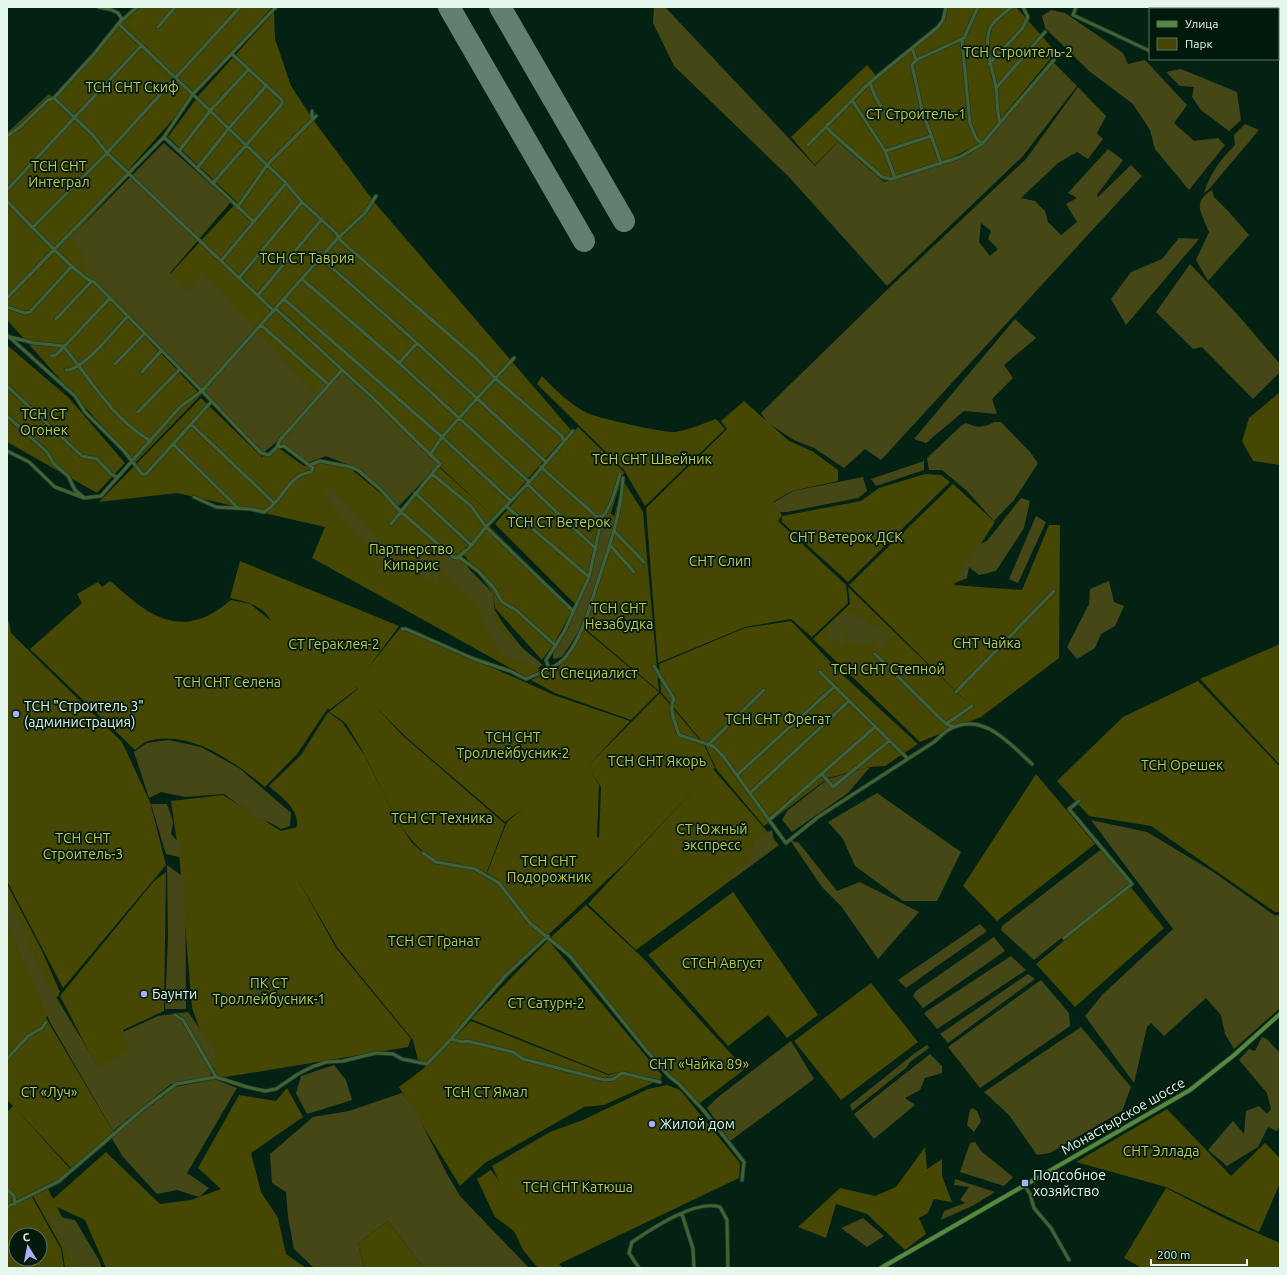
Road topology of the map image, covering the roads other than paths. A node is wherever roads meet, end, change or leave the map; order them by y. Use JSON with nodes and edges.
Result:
{"nodes":[{"id":1,"x":98,"y":7,"type":"edge"},
{"id":2,"x":138,"y":7,"type":"edge"},
{"id":3,"x":175,"y":7,"type":"edge"},
{"id":4,"x":240,"y":7,"type":"edge"},
{"id":5,"x":276,"y":7,"type":"edge"},
{"id":6,"x":946,"y":7,"type":"edge"},
{"id":7,"x":978,"y":7,"type":"edge"},
{"id":8,"x":1011,"y":7,"type":"edge"},
{"id":9,"x":1023,"y":7,"type":"edge"},
{"id":10,"x":1076,"y":7,"type":"edge"},
{"id":11,"x":119,"y":23,"type":"junction"},
{"id":12,"x":158,"y":27,"type":"dead end"},
{"id":13,"x":1045,"y":32,"type":"dead end"},
{"id":14,"x":962,"y":40,"type":"junction"},
{"id":15,"x":142,"y":45,"type":"junction"},
{"id":16,"x":912,"y":48,"type":"junction"},
{"id":17,"x":1149,"y":51,"type":"edge"},
{"id":18,"x":232,"y":54,"type":"junction"},
{"id":19,"x":916,"y":60,"type":"junction"},
{"id":20,"x":1054,"y":60,"type":"dead end"},
{"id":21,"x":990,"y":64,"type":"junction"},
{"id":22,"x":249,"y":69,"type":"junction"},
{"id":23,"x":176,"y":79,"type":"junction"},
{"id":24,"x":870,"y":83,"type":"junction"},
{"id":25,"x":267,"y":85,"type":"junction"},
{"id":26,"x":996,"y":88,"type":"junction"},
{"id":27,"x":193,"y":94,"type":"junction"},
{"id":28,"x":54,"y":98,"type":"junction"},
{"id":29,"x":852,"y":100,"type":"junction"},
{"id":30,"x":210,"y":111,"type":"junction"},
{"id":31,"x":312,"y":111,"type":"dead end"},
{"id":32,"x":316,"y":116,"type":"dead end"},
{"id":33,"x":74,"y":117,"type":"junction"},
{"id":34,"x":312,"y":118,"type":"junction"},
{"id":35,"x":887,"y":118,"type":"dead end"},
{"id":36,"x":1000,"y":122,"type":"junction"},
{"id":37,"x":828,"y":124,"type":"junction"},
{"id":38,"x":229,"y":128,"type":"junction"},
{"id":39,"x":7,"y":136,"type":"edge"},
{"id":40,"x":931,"y":136,"type":"junction"},
{"id":41,"x":164,"y":137,"type":"junction"},
{"id":42,"x":808,"y":144,"type":"dead end"},
{"id":43,"x":982,"y":144,"type":"junction"},
{"id":44,"x":246,"y":145,"type":"junction"},
{"id":45,"x":179,"y":151,"type":"junction"},
{"id":46,"x":885,"y":151,"type":"junction"},
{"id":47,"x":107,"y":153,"type":"junction"},
{"id":48,"x":941,"y":163,"type":"junction"},
{"id":49,"x":267,"y":165,"type":"junction"},
{"id":50,"x":198,"y":167,"type":"junction"},
{"id":51,"x":128,"y":173,"type":"junction"},
{"id":52,"x":895,"y":178,"type":"junction"},
{"id":53,"x":214,"y":182,"type":"junction"},
{"id":54,"x":286,"y":183,"type":"junction"},
{"id":55,"x":7,"y":190,"type":"edge"},
{"id":56,"x":376,"y":196,"type":"dead end"},
{"id":57,"x":7,"y":201,"type":"edge"},
{"id":58,"x":302,"y":202,"type":"junction"},
{"id":59,"x":237,"y":208,"type":"junction"},
{"id":60,"x":322,"y":219,"type":"junction"},
{"id":61,"x":254,"y":222,"type":"junction"},
{"id":62,"x":32,"y":228,"type":"junction"},
{"id":63,"x":338,"y":238,"type":"junction"},
{"id":64,"x":55,"y":250,"type":"junction"},
{"id":65,"x":321,"y":258,"type":"junction"},
{"id":66,"x":221,"y":261,"type":"junction"},
{"id":67,"x":72,"y":266,"type":"junction"},
{"id":68,"x":239,"y":278,"type":"junction"},
{"id":69,"x":302,"y":279,"type":"junction"},
{"id":70,"x":91,"y":282,"type":"junction"},
{"id":71,"x":258,"y":295,"type":"junction"},
{"id":72,"x":7,"y":298,"type":"edge"},
{"id":73,"x":110,"y":298,"type":"junction"},
{"id":74,"x":284,"y":299,"type":"junction"},
{"id":75,"x":8,"y":307,"type":"edge"},
{"id":76,"x":275,"y":310,"type":"junction"},
{"id":77,"x":128,"y":316,"type":"junction"},
{"id":78,"x":56,"y":319,"type":"dead end"},
{"id":79,"x":261,"y":325,"type":"junction"},
{"id":80,"x":145,"y":333,"type":"junction"},
{"id":81,"x":8,"y":336,"type":"edge"},
{"id":82,"x":417,"y":343,"type":"junction"},
{"id":83,"x":63,"y":346,"type":"junction"},
{"id":84,"x":162,"y":350,"type":"junction"},
{"id":85,"x":51,"y":356,"type":"dead end"},
{"id":86,"x":514,"y":358,"type":"dead end"},
{"id":87,"x":399,"y":363,"type":"junction"},
{"id":88,"x":115,"y":364,"type":"dead end"},
{"id":89,"x":79,"y":365,"type":"junction"},
{"id":90,"x":180,"y":369,"type":"junction"},
{"id":91,"x":66,"y":370,"type":"dead end"},
{"id":92,"x":341,"y":371,"type":"junction"},
{"id":93,"x":142,"y":372,"type":"dead end"},
{"id":94,"x":496,"y":379,"type":"junction"},
{"id":95,"x":328,"y":384,"type":"junction"},
{"id":96,"x":7,"y":386,"type":"edge"},
{"id":97,"x":202,"y":391,"type":"junction"},
{"id":98,"x":476,"y":400,"type":"junction"},
{"id":99,"x":211,"y":402,"type":"junction"},
{"id":100,"x":138,"y":412,"type":"dead end"},
{"id":101,"x":7,"y":416,"type":"edge"},
{"id":102,"x":459,"y":418,"type":"junction"},
{"id":103,"x":191,"y":424,"type":"junction"},
{"id":104,"x":573,"y":431,"type":"dead end"},
{"id":105,"x":442,"y":437,"type":"junction"},
{"id":106,"x":151,"y":441,"type":"junction"},
{"id":107,"x":564,"y":441,"type":"junction"},
{"id":108,"x":174,"y":444,"type":"junction"},
{"id":109,"x":277,"y":447,"type":"junction"},
{"id":110,"x":7,"y":451,"type":"edge"},
{"id":111,"x":430,"y":455,"type":"junction"},
{"id":112,"x":132,"y":462,"type":"junction"},
{"id":113,"x":546,"y":462,"type":"junction"},
{"id":114,"x":309,"y":466,"type":"junction"},
{"id":115,"x":541,"y":467,"type":"junction"},
{"id":116,"x":432,"y":474,"type":"junction"},
{"id":117,"x":620,"y":474,"type":"dead end"},
{"id":118,"x":117,"y":477,"type":"junction"},
{"id":119,"x":624,"y":478,"type":"dead end"},
{"id":120,"x":528,"y":483,"type":"junction"},
{"id":121,"x":415,"y":493,"type":"junction"},
{"id":122,"x":194,"y":497,"type":"dead end"},
{"id":123,"x":84,"y":498,"type":"junction"},
{"id":124,"x":511,"y":501,"type":"junction"},
{"id":125,"x":274,"y":503,"type":"junction"},
{"id":126,"x":506,"y":506,"type":"junction"},
{"id":127,"x":238,"y":508,"type":"junction"},
{"id":128,"x":400,"y":511,"type":"junction"},
{"id":129,"x":602,"y":517,"type":"junction"},
{"id":130,"x":391,"y":524,"type":"dead end"},
{"id":131,"x":486,"y":527,"type":"junction"},
{"id":132,"x":614,"y":531,"type":"junction"},
{"id":133,"x":471,"y":545,"type":"junction"},
{"id":134,"x":610,"y":545,"type":"junction"},
{"id":135,"x":596,"y":549,"type":"junction"},
{"id":136,"x":459,"y":558,"type":"junction"},
{"id":137,"x":644,"y":562,"type":"dead end"},
{"id":138,"x":634,"y":572,"type":"dead end"},
{"id":139,"x":589,"y":578,"type":"junction"},
{"id":140,"x":1054,"y":591,"type":"dead end"},
{"id":141,"x":573,"y":611,"type":"junction"},
{"id":142,"x":402,"y":629,"type":"dead end"},
{"id":143,"x":556,"y":646,"type":"junction"},
{"id":144,"x":875,"y":654,"type":"dead end"},
{"id":145,"x":654,"y":666,"type":"dead end"},
{"id":146,"x":549,"y":669,"type":"junction"},
{"id":147,"x":820,"y":672,"type":"dead end"},
{"id":148,"x":834,"y":687,"type":"junction"},
{"id":149,"x":764,"y":690,"type":"dead end"},
{"id":150,"x":956,"y":692,"type":"dead end"},
{"id":151,"x":849,"y":701,"type":"junction"},
{"id":152,"x":972,"y":706,"type":"dead end"},
{"id":153,"x":946,"y":724,"type":"junction"},
{"id":154,"x":875,"y":727,"type":"junction"},
{"id":155,"x":955,"y":727,"type":"junction"},
{"id":156,"x":889,"y":741,"type":"junction"},
{"id":157,"x":708,"y":745,"type":"junction"},
{"id":158,"x":908,"y":759,"type":"junction"},
{"id":159,"x":1032,"y":764,"type":"dead end"},
{"id":160,"x":822,"y":774,"type":"junction"},
{"id":161,"x":737,"y":775,"type":"junction"},
{"id":162,"x":750,"y":793,"type":"junction"},
{"id":163,"x":1079,"y":801,"type":"dead end"},
{"id":164,"x":769,"y":820,"type":"junction"},
{"id":165,"x":423,"y":853,"type":"dead end"},
{"id":166,"x":548,"y":936,"type":"junction"},
{"id":167,"x":1064,"y":938,"type":"dead end"},
{"id":168,"x":1280,"y":1014,"type":"edge"},
{"id":169,"x":175,"y":1015,"type":"dead end"},
{"id":170,"x":46,"y":1022,"type":"dead end"},
{"id":171,"x":451,"y":1039,"type":"junction"},
{"id":172,"x":7,"y":1059,"type":"edge"},
{"id":173,"x":216,"y":1077,"type":"junction"},
{"id":174,"x":660,"y":1082,"type":"dead end"},
{"id":175,"x":742,"y":1180,"type":"dead end"},
{"id":176,"x":1025,"y":1186,"type":"junction"},
{"id":177,"x":7,"y":1189,"type":"edge"},
{"id":178,"x":15,"y":1204,"type":"junction"},
{"id":179,"x":7,"y":1207,"type":"edge"},
{"id":180,"x":682,"y":1214,"type":"junction"},
{"id":181,"x":1069,"y":1260,"type":"dead end"},
{"id":182,"x":639,"y":1268,"type":"edge"},
{"id":183,"x":694,"y":1268,"type":"edge"},
{"id":184,"x":728,"y":1268,"type":"edge"},
{"id":185,"x":881,"y":1268,"type":"edge"}],
"edges":[{"from":1,"to":11,"type":"street"},
{"from":2,"to":11,"type":"street"},
{"from":3,"to":12,"type":"street"},
{"from":4,"to":23,"type":"street"},
{"from":5,"to":18,"type":"street"},
{"from":6,"to":16,"type":"street"},
{"from":7,"to":14,"type":"street"},
{"from":8,"to":21,"type":"street"},
{"from":9,"to":21,"type":"street"},
{"from":10,"to":17,"type":"street"},
{"from":11,"to":15,"type":"street"},
{"from":11,"to":28,"type":"street"},
{"from":13,"to":26,"type":"street"},
{"from":14,"to":19,"type":"street"},
{"from":14,"to":43,"type":"street"},
{"from":15,"to":23,"type":"street"},
{"from":15,"to":33,"type":"street"},
{"from":16,"to":19,"type":"street"},
{"from":16,"to":24,"type":"street"},
{"from":18,"to":22,"type":"street"},
{"from":18,"to":27,"type":"street"},
{"from":19,"to":40,"type":"street"},
{"from":20,"to":36,"type":"street"},
{"from":21,"to":26,"type":"street"},
{"from":22,"to":25,"type":"street"},
{"from":22,"to":30,"type":"street"},
{"from":23,"to":27,"type":"street"},
{"from":23,"to":47,"type":"street"},
{"from":24,"to":29,"type":"street"},
{"from":24,"to":35,"type":"street"},
{"from":25,"to":38,"type":"street"},
{"from":25,"to":44,"type":"street"},
{"from":26,"to":36,"type":"street"},
{"from":27,"to":30,"type":"street"},
{"from":27,"to":41,"type":"street"},
{"from":28,"to":33,"type":"street"},
{"from":28,"to":39,"type":"street"},
{"from":29,"to":37,"type":"street"},
{"from":29,"to":46,"type":"street"},
{"from":30,"to":38,"type":"street"},
{"from":30,"to":45,"type":"street"},
{"from":31,"to":34,"type":"street"},
{"from":32,"to":34,"type":"street"},
{"from":33,"to":47,"type":"street"},
{"from":33,"to":55,"type":"street"},
{"from":34,"to":49,"type":"street"},
{"from":36,"to":43,"type":"street"},
{"from":37,"to":42,"type":"street"},
{"from":37,"to":52,"type":"street"},
{"from":38,"to":44,"type":"street"},
{"from":38,"to":50,"type":"street"},
{"from":40,"to":46,"type":"street"},
{"from":40,"to":48,"type":"street"},
{"from":41,"to":45,"type":"street"},
{"from":41,"to":51,"type":"street"},
{"from":43,"to":48,"type":"street"},
{"from":44,"to":49,"type":"street"},
{"from":44,"to":53,"type":"street"},
{"from":45,"to":50,"type":"street"},
{"from":46,"to":52,"type":"street"},
{"from":47,"to":51,"type":"street"},
{"from":47,"to":62,"type":"street"},
{"from":48,"to":52,"type":"street"},
{"from":49,"to":54,"type":"street"},
{"from":49,"to":59,"type":"street"},
{"from":50,"to":53,"type":"street"},
{"from":51,"to":64,"type":"street"},
{"from":51,"to":66,"type":"street"},
{"from":53,"to":59,"type":"street"},
{"from":54,"to":58,"type":"street"},
{"from":54,"to":61,"type":"street"},
{"from":56,"to":63,"type":"street"},
{"from":57,"to":62,"type":"street"},
{"from":58,"to":60,"type":"street"},
{"from":58,"to":68,"type":"street"},
{"from":59,"to":61,"type":"street"},
{"from":60,"to":63,"type":"street"},
{"from":60,"to":71,"type":"street"},
{"from":61,"to":66,"type":"street"},
{"from":62,"to":64,"type":"street"},
{"from":63,"to":65,"type":"street"},
{"from":63,"to":94,"type":"street"},
{"from":64,"to":67,"type":"street"},
{"from":64,"to":72,"type":"street"},
{"from":65,"to":69,"type":"street"},
{"from":65,"to":82,"type":"street"},
{"from":66,"to":68,"type":"street"},
{"from":67,"to":70,"type":"street"},
{"from":67,"to":75,"type":"street"},
{"from":68,"to":71,"type":"street"},
{"from":69,"to":74,"type":"street"},
{"from":69,"to":87,"type":"street"},
{"from":70,"to":73,"type":"street"},
{"from":70,"to":78,"type":"street"},
{"from":71,"to":76,"type":"street"},
{"from":73,"to":77,"type":"street"},
{"from":73,"to":83,"type":"street"},
{"from":74,"to":76,"type":"street"},
{"from":74,"to":105,"type":"street"},
{"from":76,"to":79,"type":"street"},
{"from":76,"to":92,"type":"street"},
{"from":77,"to":80,"type":"street"},
{"from":77,"to":89,"type":"street"},
{"from":79,"to":95,"type":"street"},
{"from":79,"to":97,"type":"street"},
{"from":80,"to":84,"type":"street"},
{"from":80,"to":88,"type":"street"},
{"from":81,"to":83,"type":"street"},
{"from":81,"to":112,"type":"street"},
{"from":82,"to":87,"type":"street"},
{"from":82,"to":98,"type":"street"},
{"from":83,"to":85,"type":"street"},
{"from":83,"to":89,"type":"street"},
{"from":84,"to":90,"type":"street"},
{"from":84,"to":93,"type":"street"},
{"from":86,"to":94,"type":"street"},
{"from":87,"to":102,"type":"street"},
{"from":89,"to":91,"type":"street"},
{"from":89,"to":106,"type":"street"},
{"from":90,"to":97,"type":"street"},
{"from":90,"to":100,"type":"street"},
{"from":92,"to":95,"type":"street"},
{"from":92,"to":111,"type":"street"},
{"from":94,"to":98,"type":"street"},
{"from":94,"to":107,"type":"street"},
{"from":95,"to":109,"type":"street"},
{"from":96,"to":118,"type":"street"},
{"from":97,"to":99,"type":"street"},
{"from":97,"to":106,"type":"street"},
{"from":98,"to":102,"type":"street"},
{"from":98,"to":113,"type":"street"},
{"from":99,"to":103,"type":"street"},
{"from":99,"to":109,"type":"street"},
{"from":101,"to":123,"type":"street"},
{"from":102,"to":105,"type":"street"},
{"from":102,"to":120,"type":"street"},
{"from":103,"to":108,"type":"street"},
{"from":103,"to":125,"type":"street"},
{"from":104,"to":107,"type":"street"},
{"from":105,"to":111,"type":"street"},
{"from":105,"to":124,"type":"street"},
{"from":106,"to":112,"type":"street"},
{"from":107,"to":113,"type":"street"},
{"from":108,"to":112,"type":"street"},
{"from":108,"to":127,"type":"street"},
{"from":109,"to":114,"type":"street"},
{"from":110,"to":123,"type":"street"},
{"from":111,"to":116,"type":"street"},
{"from":112,"to":118,"type":"street"},
{"from":113,"to":115,"type":"street"},
{"from":114,"to":125,"type":"street"},
{"from":114,"to":128,"type":"street"},
{"from":115,"to":120,"type":"street"},
{"from":115,"to":129,"type":"street"},
{"from":116,"to":121,"type":"street"},
{"from":116,"to":131,"type":"street"},
{"from":117,"to":129,"type":"street"},
{"from":118,"to":123,"type":"street"},
{"from":119,"to":132,"type":"street"},
{"from":120,"to":124,"type":"street"},
{"from":120,"to":135,"type":"street"},
{"from":121,"to":128,"type":"street"},
{"from":121,"to":133,"type":"street"},
{"from":122,"to":127,"type":"street"},
{"from":124,"to":126,"type":"street"},
{"from":125,"to":127,"type":"street"},
{"from":126,"to":131,"type":"street"},
{"from":126,"to":139,"type":"street"},
{"from":128,"to":130,"type":"street"},
{"from":128,"to":136,"type":"street"},
{"from":129,"to":135,"type":"street"},
{"from":131,"to":133,"type":"street"},
{"from":131,"to":141,"type":"street"},
{"from":132,"to":134,"type":"street"},
{"from":132,"to":137,"type":"street"},
{"from":133,"to":136,"type":"street"},
{"from":134,"to":138,"type":"street"},
{"from":134,"to":146,"type":"street"},
{"from":135,"to":139,"type":"street"},
{"from":136,"to":143,"type":"street"},
{"from":139,"to":141,"type":"street"},
{"from":140,"to":150,"type":"street"},
{"from":141,"to":143,"type":"street"},
{"from":142,"to":146,"type":"street"},
{"from":143,"to":146,"type":"street"},
{"from":144,"to":153,"type":"street"},
{"from":145,"to":157,"type":"street"},
{"from":147,"to":148,"type":"street"},
{"from":148,"to":151,"type":"street"},
{"from":148,"to":161,"type":"street"},
{"from":149,"to":157,"type":"street"},
{"from":151,"to":154,"type":"street"},
{"from":151,"to":162,"type":"street"},
{"from":152,"to":153,"type":"street"},
{"from":153,"to":155,"type":"street"},
{"from":154,"to":156,"type":"street"},
{"from":154,"to":160,"type":"street"},
{"from":155,"to":158,"type":"street"},
{"from":155,"to":159,"type":"street"},
{"from":156,"to":158,"type":"street"},
{"from":156,"to":160,"type":"street"},
{"from":157,"to":161,"type":"street"},
{"from":158,"to":164,"type":"street"},
{"from":160,"to":164,"type":"street"},
{"from":161,"to":162,"type":"street"},
{"from":162,"to":164,"type":"street"},
{"from":163,"to":167,"type":"street"},
{"from":165,"to":166,"type":"street"},
{"from":166,"to":171,"type":"street"},
{"from":166,"to":175,"type":"street"},
{"from":168,"to":176,"type":"main road","name":"Монастырское шоссе"},
{"from":169,"to":173,"type":"street"},
{"from":170,"to":172,"type":"street"},
{"from":171,"to":173,"type":"street"},
{"from":171,"to":174,"type":"street"},
{"from":173,"to":178,"type":"street"},
{"from":176,"to":181,"type":"street"},
{"from":176,"to":185,"type":"main road","name":"Монастырское шоссе"},
{"from":177,"to":178,"type":"street"},
{"from":178,"to":179,"type":"street"},
{"from":180,"to":182,"type":"street"},
{"from":180,"to":183,"type":"street"},
{"from":180,"to":184,"type":"street"}]}
